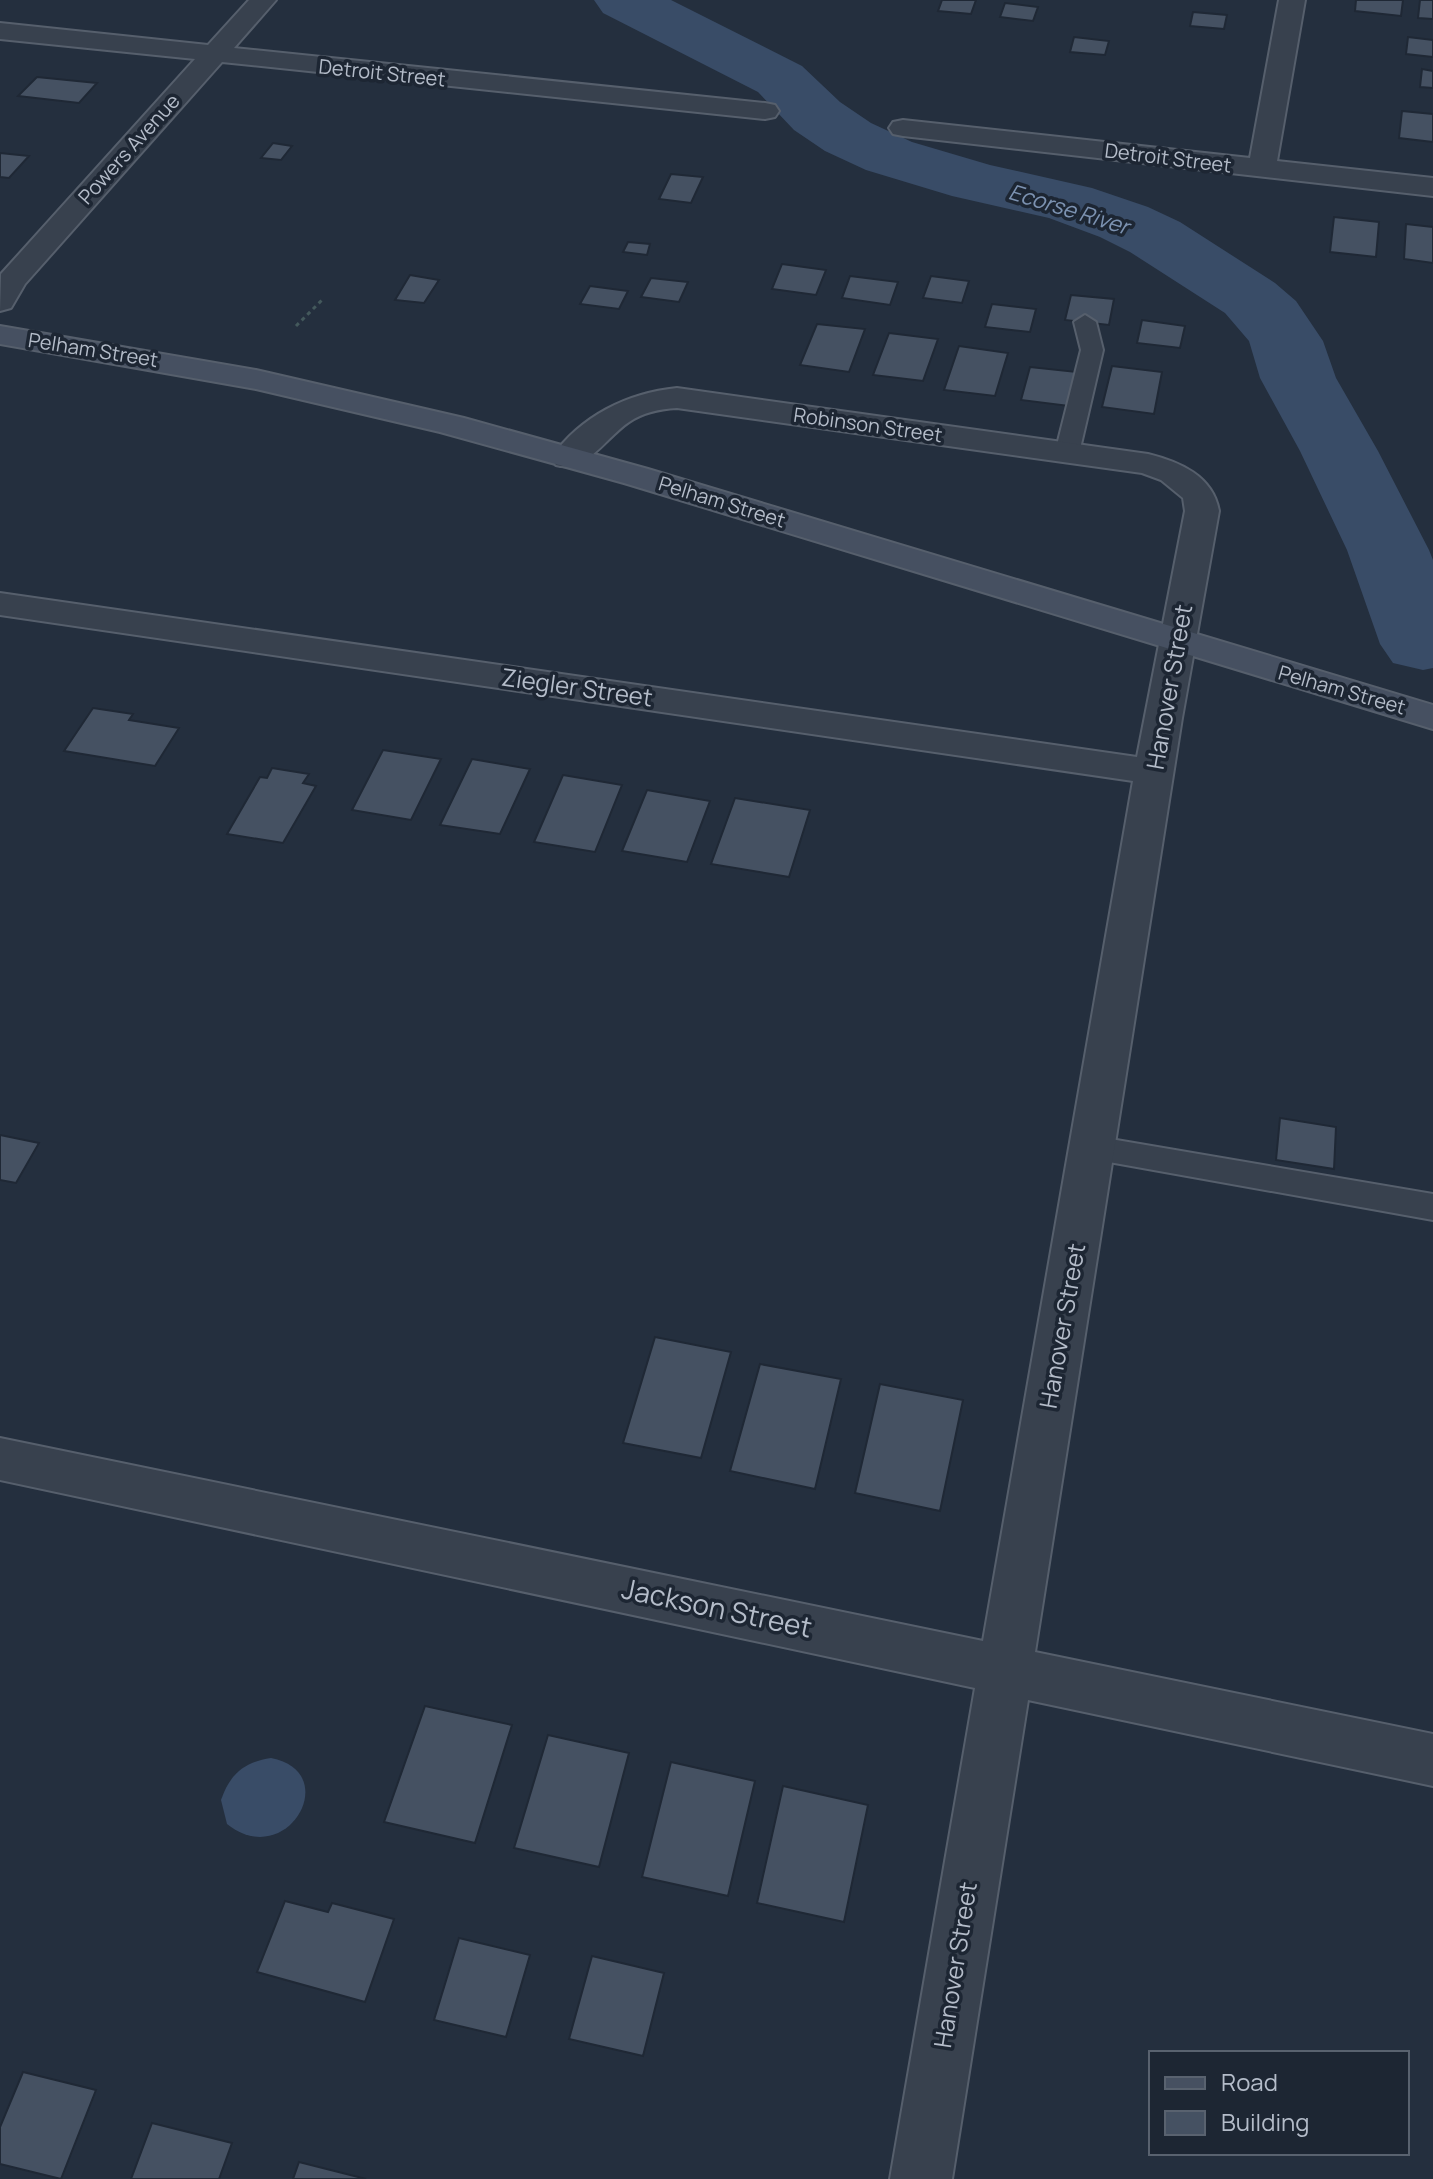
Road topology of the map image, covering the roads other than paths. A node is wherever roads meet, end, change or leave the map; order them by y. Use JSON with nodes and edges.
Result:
{"nodes":[{"id":1,"x":263,"y":0,"type":"edge"},
{"id":2,"x":1292,"y":0,"type":"edge"},
{"id":3,"x":0,"y":31,"type":"edge"},
{"id":4,"x":213,"y":56,"type":"junction"},
{"id":5,"x":765,"y":111,"type":"dead end"},
{"id":6,"x":903,"y":128,"type":"dead end"},
{"id":7,"x":1262,"y":169,"type":"junction"},
{"id":8,"x":1433,"y":187,"type":"edge"},
{"id":9,"x":0,"y":302,"type":"edge"},
{"id":10,"x":1085,"y":322,"type":"dead end"},
{"id":11,"x":0,"y":335,"type":"edge"},
{"id":12,"x":1067,"y":453,"type":"junction"},
{"id":13,"x":568,"y":458,"type":"junction"},
{"id":14,"x":1183,"y":479,"type":"joint"},
{"id":15,"x":0,"y":604,"type":"edge"},
{"id":16,"x":1178,"y":641,"type":"junction"},
{"id":17,"x":1433,"y":717,"type":"edge"},
{"id":18,"x":1154,"y":772,"type":"junction"},
{"id":19,"x":1093,"y":1148,"type":"junction"},
{"id":20,"x":1433,"y":1207,"type":"edge"},
{"id":21,"x":0,"y":1459,"type":"edge"},
{"id":22,"x":1005,"y":1670,"type":"junction"},
{"id":23,"x":1433,"y":1760,"type":"edge"},
{"id":24,"x":921,"y":2179,"type":"edge"}],
"edges":[{"from":1,"to":4,"type":"street","name":"Powers Avenue"},
{"from":2,"to":7,"type":"street"},
{"from":3,"to":4,"type":"street","name":"Detroit Street"},
{"from":4,"to":5,"type":"street","name":"Detroit Street"},
{"from":4,"to":9,"type":"street","name":"Powers Avenue"},
{"from":6,"to":7,"type":"street","name":"Detroit Street"},
{"from":7,"to":8,"type":"street","name":"Detroit Street"},
{"from":10,"to":12,"type":"lane"},
{"from":11,"to":13,"type":"street","name":"Pelham Street"},
{"from":12,"to":13,"type":"street","name":"Robinson Street"},
{"from":12,"to":14,"type":"street","name":"Robinson Street"},
{"from":13,"to":16,"type":"street","name":"Pelham Street"},
{"from":14,"to":16,"type":"street","name":"Hanover Street"},
{"from":15,"to":18,"type":"street","name":"Ziegler Street"},
{"from":16,"to":17,"type":"street","name":"Pelham Street"},
{"from":16,"to":18,"type":"street","name":"Hanover Street"},
{"from":18,"to":19,"type":"street","name":"Hanover Street"},
{"from":19,"to":20,"type":"lane"},
{"from":19,"to":22,"type":"street","name":"Hanover Street"},
{"from":21,"to":22,"type":"street","name":"Jackson Street"},
{"from":22,"to":23,"type":"street","name":"Jackson Street"},
{"from":22,"to":24,"type":"street","name":"Hanover Street"}]}
